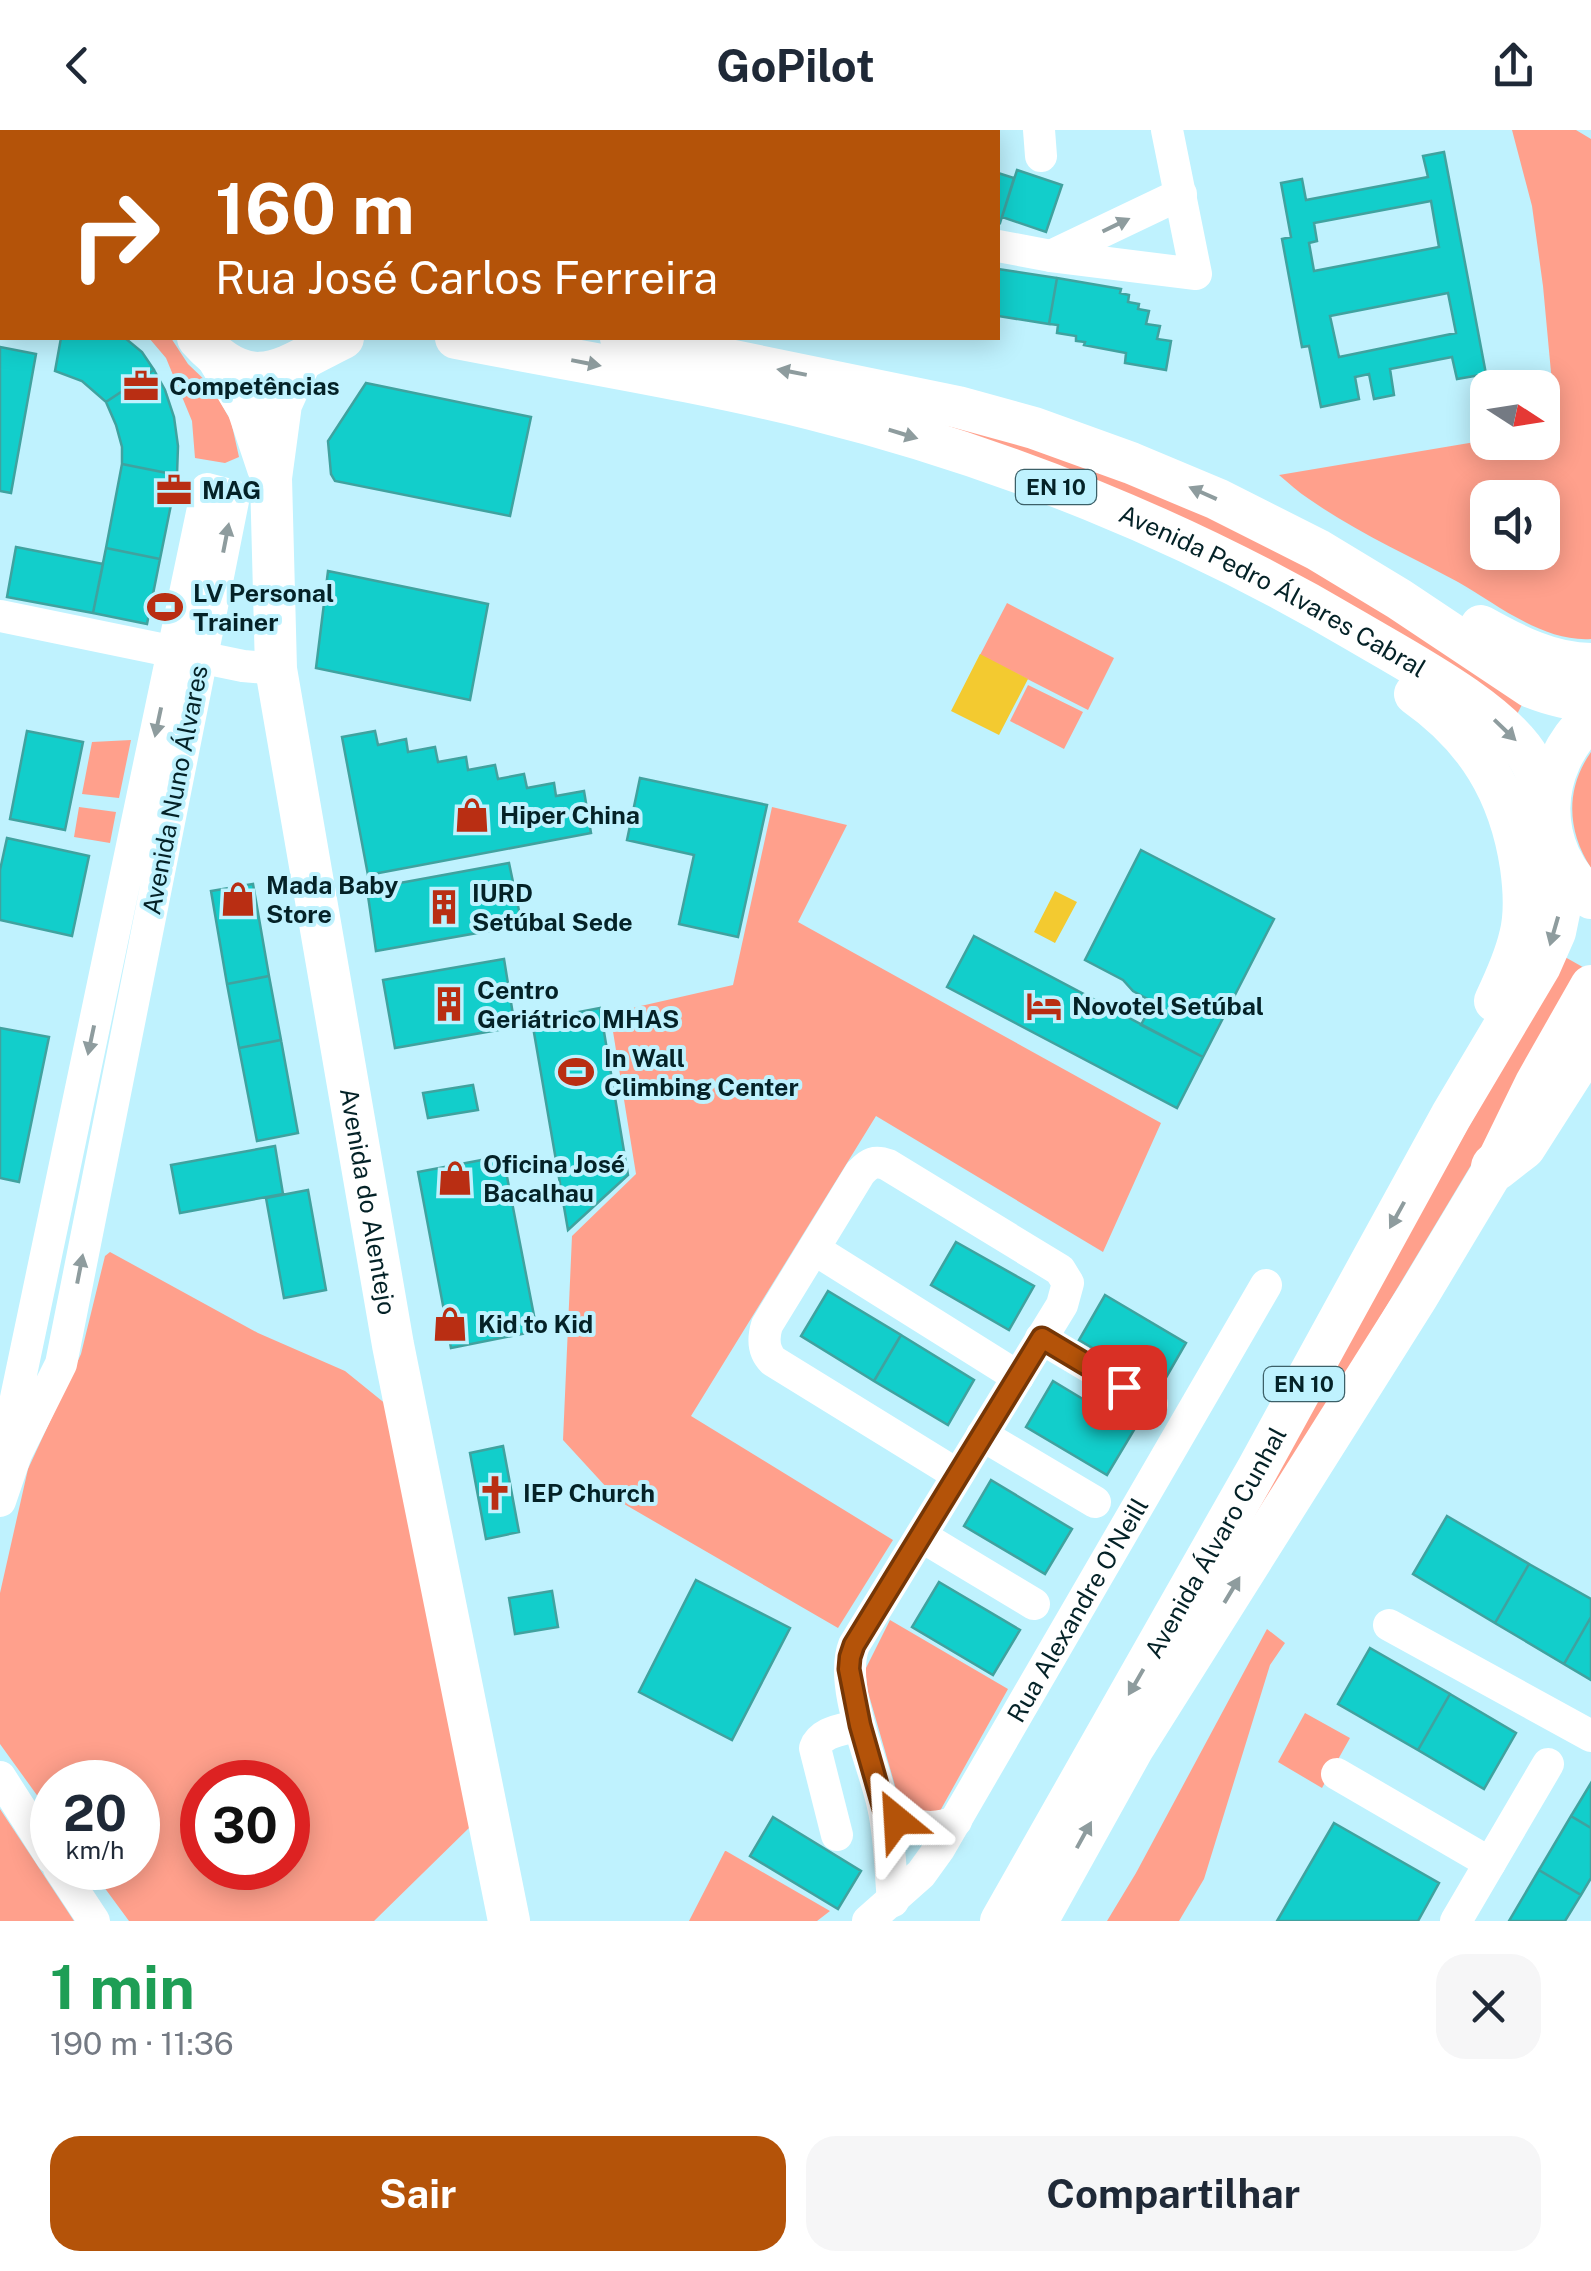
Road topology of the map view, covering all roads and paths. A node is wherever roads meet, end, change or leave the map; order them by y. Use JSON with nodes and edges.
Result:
{"nodes":[{"id":1,"x":1168,"y":130,"type":"edge"},
{"id":2,"x":1181,"y":194,"type":"junction"},
{"id":3,"x":1000,"y":246,"type":"edge"},
{"id":4,"x":1052,"y":256,"type":"junction"},
{"id":5,"x":466,"y":340,"type":"edge"},
{"id":6,"x":631,"y":340,"type":"edge"},
{"id":7,"x":320,"y":347,"type":"edge"},
{"id":8,"x":208,"y":348,"type":"edge"},
{"id":9,"x":271,"y":478,"type":"junction"},
{"id":10,"x":1291,"y":536,"type":"junction"},
{"id":11,"x":1176,"y":538,"type":"junction"},
{"id":12,"x":0,"y":616,"type":"edge"},
{"id":13,"x":188,"y":654,"type":"junction"},
{"id":14,"x":1591,"y":664,"type":"edge"},
{"id":15,"x":276,"y":669,"type":"junction"},
{"id":16,"x":1591,"y":700,"type":"edge"},
{"id":17,"x":1591,"y":718,"type":"edge"},
{"id":18,"x":1551,"y":830,"type":"junction"},
{"id":19,"x":1591,"y":898,"type":"edge"},
{"id":20,"x":1591,"y":986,"type":"edge"},
{"id":21,"x":1591,"y":1038,"type":"edge"},
{"id":22,"x":1451,"y":1116,"type":"junction"},
{"id":23,"x":1495,"y":1167,"type":"junction"},
{"id":24,"x":814,"y":1249,"type":"junction"},
{"id":25,"x":1266,"y":1284,"type":"dead end"},
{"id":26,"x":1042,"y":1338,"type":"junction"},
{"id":27,"x":26,"y":1352,"type":"junction"},
{"id":28,"x":61,"y":1364,"type":"junction"},
{"id":29,"x":1018,"y":1377,"type":"junction"},
{"id":30,"x":1152,"y":1404,"type":"dead end"},
{"id":31,"x":982,"y":1435,"type":"junction"},
{"id":32,"x":0,"y":1474,"type":"edge"},
{"id":33,"x":958,"y":1475,"type":"junction"},
{"id":34,"x":0,"y":1501,"type":"edge"},
{"id":35,"x":1095,"y":1502,"type":"dead end"},
{"id":36,"x":921,"y":1536,"type":"junction"},
{"id":37,"x":1034,"y":1604,"type":"dead end"},
{"id":38,"x":1389,"y":1625,"type":"dead end"},
{"id":39,"x":860,"y":1725,"type":"junction"},
{"id":40,"x":1591,"y":1736,"type":"edge"},
{"id":41,"x":1548,"y":1764,"type":"dead end"},
{"id":42,"x":1336,"y":1774,"type":"dead end"},
{"id":43,"x":0,"y":1777,"type":"edge"},
{"id":44,"x":884,"y":1809,"type":"junction"},
{"id":45,"x":956,"y":1820,"type":"junction"},
{"id":46,"x":30,"y":1824,"type":"edge"},
{"id":47,"x":837,"y":1835,"type":"dead end"},
{"id":48,"x":1490,"y":1863,"type":"junction"},
{"id":49,"x":921,"y":1874,"type":"junction"},
{"id":50,"x":74,"y":1890,"type":"edge"},
{"id":51,"x":881,"y":1911,"type":"edge"},
{"id":52,"x":94,"y":1921,"type":"edge"},
{"id":53,"x":509,"y":1921,"type":"edge"},
{"id":54,"x":1001,"y":1921,"type":"edge"},
{"id":55,"x":1037,"y":1921,"type":"edge"},
{"id":56,"x":1456,"y":1921,"type":"edge"}],
"edges":[{"from":1,"to":2,"type":"street"},
{"from":4,"to":2,"type":"street","one_way":true},
{"from":2,"to":4,"type":"street"},
{"from":3,"to":4,"type":"street"},
{"from":5,"to":11,"type":"main road","name":"Avenida Pedro Álvares Cabral","number":"EN 10","one_way":true},
{"from":10,"to":6,"type":"main road","name":"Avenida Pedro Álvares Cabral","number":"EN 10","one_way":true},
{"from":7,"to":8,"type":"main road"},
{"from":7,"to":9,"type":"main road","name":"Avenida do Alentejo"},
{"from":8,"to":9,"type":"main road","name":"Avenida do Alentejo"},
{"from":9,"to":15,"type":"main road","name":"Avenida do Alentejo"},
{"from":10,"to":14,"type":"main road"},
{"from":10,"to":16,"type":"main road","name":"Avenida Pedro Álvares Cabral","number":"EN 10"},
{"from":11,"to":18,"type":"main road","name":"Avenida Pedro Álvares Cabral","number":"EN 10","one_way":true},
{"from":11,"to":22,"type":"main road"},
{"from":12,"to":13,"type":"street"},
{"from":13,"to":15,"type":"street"},
{"from":13,"to":27,"type":"street","name":"Avenida Nuno Álvares","one_way":true},
{"from":28,"to":13,"type":"street","name":"Avenida Nuno Álvares","one_way":true},
{"from":15,"to":53,"type":"main road","name":"Avenida do Alentejo"},
{"from":17,"to":18,"type":"main road","number":"EN 10"},
{"from":18,"to":19,"type":"main road","number":"EN 10"},
{"from":18,"to":22,"type":"main road","name":"Avenida Álvaro Cunhal","number":"EN 10","one_way":true},
{"from":20,"to":23,"type":"main road","name":"Avenida Álvaro Cunhal","number":"EN 10"},
{"from":21,"to":23,"type":"highway"},
{"from":22,"to":54,"type":"main road","name":"Avenida Álvaro Cunhal","number":"EN 10","one_way":true},
{"from":55,"to":23,"type":"main road","name":"Avenida Álvaro Cunhal","number":"EN 10","one_way":true},
{"from":24,"to":26,"type":"street"},
{"from":24,"to":29,"type":"street"},
{"from":24,"to":33,"type":"street"},
{"from":25,"to":45,"type":"street","name":"Rua Alexandre O'Neill"},
{"from":26,"to":29,"type":"street"},
{"from":26,"to":30,"type":"street"},
{"from":27,"to":28,"type":"street"},
{"from":27,"to":32,"type":"street","name":"Avenida Nuno Álvares"},
{"from":28,"to":34,"type":"street","name":"Avenida Nuno Álvares"},
{"from":29,"to":31,"type":"street"},
{"from":31,"to":33,"type":"street"},
{"from":31,"to":35,"type":"street"},
{"from":33,"to":36,"type":"street"},
{"from":36,"to":37,"type":"street"},
{"from":36,"to":39,"type":"street"},
{"from":38,"to":40,"type":"street"},
{"from":39,"to":44,"type":"street"},
{"from":39,"to":47,"type":"street"},
{"from":41,"to":48,"type":"street"},
{"from":42,"to":48,"type":"street"},
{"from":43,"to":46,"type":"street"},
{"from":44,"to":45,"type":"street"},
{"from":44,"to":49,"type":"street"},
{"from":44,"to":51,"type":"street"},
{"from":45,"to":49,"type":"street","name":"Rua Alexandre O'Neill"},
{"from":48,"to":56,"type":"street"},
{"from":49,"to":51,"type":"street","name":"Rua Alexandre O'Neill"},
{"from":50,"to":52,"type":"street"}]}
